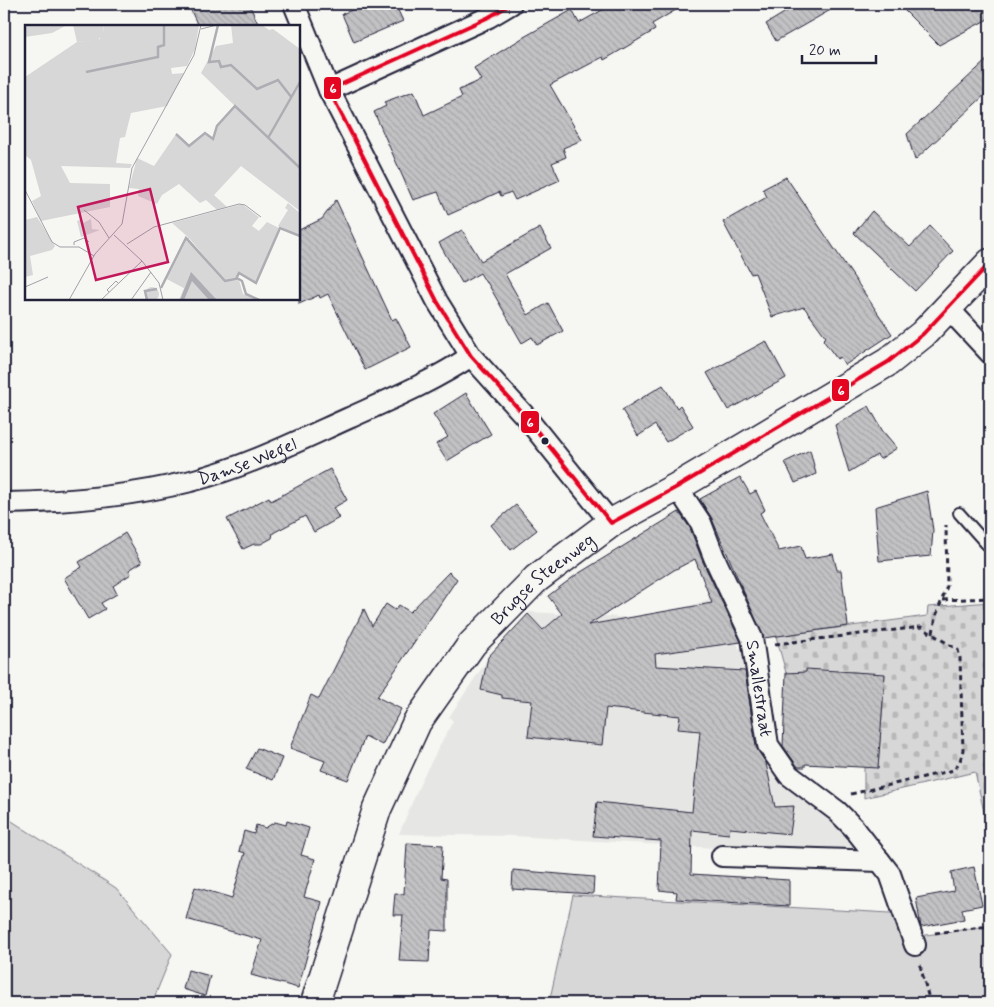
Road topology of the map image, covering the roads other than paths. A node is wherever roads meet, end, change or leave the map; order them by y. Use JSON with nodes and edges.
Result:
{"nodes":[{"id":1,"x":294,"y":4,"type":"edge"},
{"id":2,"x":512,"y":4,"type":"edge"},
{"id":3,"x":329,"y":90,"type":"junction"},
{"id":4,"x":990,"y":263,"type":"edge"},
{"id":5,"x":948,"y":308,"type":"junction"},
{"id":6,"x":990,"y":353,"type":"edge"},
{"id":7,"x":471,"y":356,"type":"junction"},
{"id":8,"x":677,"y":487,"type":"junction"},
{"id":9,"x":4,"y":503,"type":"edge"},
{"id":10,"x":958,"y":513,"type":"road end"},
{"id":11,"x":611,"y":523,"type":"junction"},
{"id":12,"x":990,"y":548,"type":"edge"},
{"id":13,"x":722,"y":856,"type":"dead end"},
{"id":14,"x":880,"y":861,"type":"junction"},
{"id":15,"x":914,"y":941,"type":"road end"},
{"id":16,"x":315,"y":1003,"type":"edge"}],
"edges":[{"from":1,"to":3,"type":"street"},
{"from":2,"to":3,"type":"street"},
{"from":3,"to":7,"type":"street"},
{"from":4,"to":5,"type":"main road","name":"Brugse Steenweg"},
{"from":5,"to":6,"type":"street"},
{"from":5,"to":8,"type":"main road","name":"Brugse Steenweg"},
{"from":7,"to":9,"type":"street","name":"Damse Wegel"},
{"from":7,"to":11,"type":"street"},
{"from":8,"to":11,"type":"main road","name":"Brugse Steenweg"},
{"from":8,"to":14,"type":"street","name":"Smallestraat"},
{"from":10,"to":12,"type":"lane"},
{"from":11,"to":16,"type":"main road","name":"Brugse Steenweg"},
{"from":13,"to":14,"type":"street"},
{"from":14,"to":15,"type":"street","name":"Smallestraat"}]}
